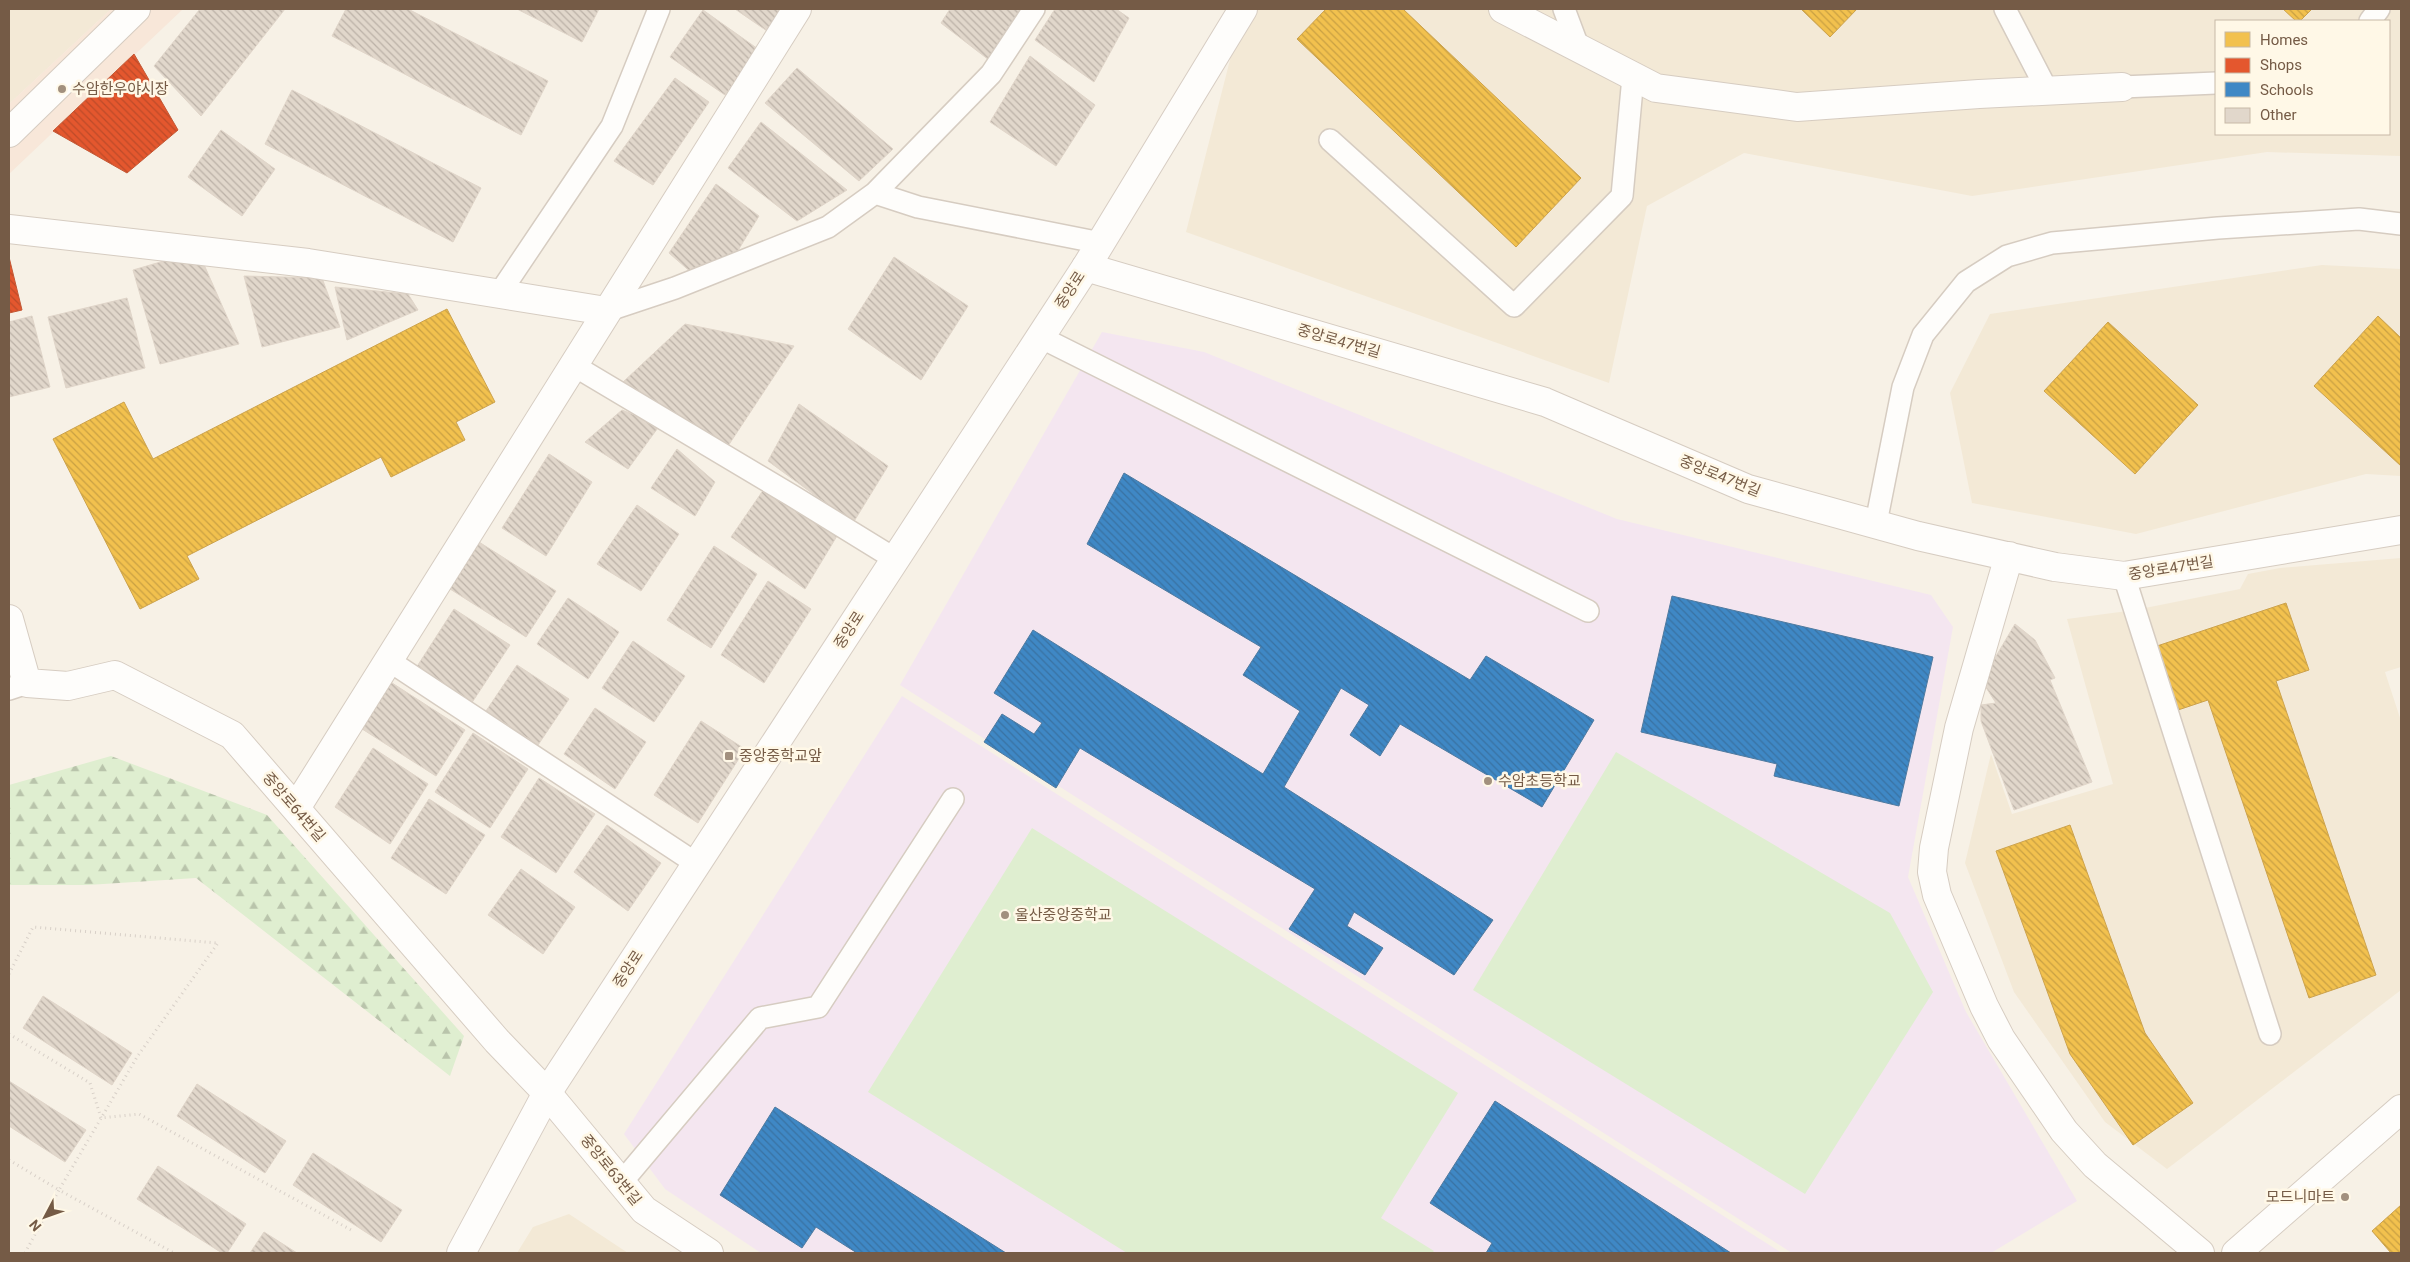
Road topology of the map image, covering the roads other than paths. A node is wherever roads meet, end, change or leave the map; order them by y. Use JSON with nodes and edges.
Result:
{"nodes":[{"id":1,"x":136,"y":9,"type":"edge"},
{"id":2,"x":659,"y":9,"type":"edge"},
{"id":3,"x":797,"y":9,"type":"edge"},
{"id":4,"x":1034,"y":9,"type":"edge"},
{"id":5,"x":1502,"y":9,"type":"edge"},
{"id":6,"x":1564,"y":9,"type":"edge"},
{"id":7,"x":2005,"y":9,"type":"edge"},
{"id":8,"x":2379,"y":9,"type":"edge"},
{"id":9,"x":1239,"y":10,"type":"edge"},
{"id":10,"x":2371,"y":20,"type":"edge"},
{"id":11,"x":1579,"y":49,"type":"junction"},
{"id":12,"x":1633,"y":77,"type":"junction"},
{"id":13,"x":2215,"y":83,"type":"edge"},
{"id":14,"x":2122,"y":87,"type":"joint"},
{"id":15,"x":2047,"y":90,"type":"junction"},
{"id":16,"x":9,"y":134,"type":"edge"},
{"id":17,"x":1330,"y":140,"type":"dead end"},
{"id":18,"x":875,"y":194,"type":"junction"},
{"id":19,"x":2401,"y":224,"type":"edge"},
{"id":20,"x":9,"y":230,"type":"edge"},
{"id":21,"x":1101,"y":243,"type":"junction"},
{"id":22,"x":1086,"y":266,"type":"junction"},
{"id":23,"x":499,"y":294,"type":"junction"},
{"id":24,"x":606,"y":311,"type":"junction"},
{"id":25,"x":1040,"y":337,"type":"junction"},
{"id":26,"x":572,"y":365,"type":"junction"},
{"id":27,"x":1876,"y":523,"type":"junction"},
{"id":28,"x":2401,"y":530,"type":"edge"},
{"id":29,"x":2009,"y":556,"type":"junction"},
{"id":30,"x":895,"y":559,"type":"junction"},
{"id":31,"x":2124,"y":576,"type":"junction"},
{"id":32,"x":1588,"y":611,"type":"dead end"},
{"id":33,"x":9,"y":619,"type":"edge"},
{"id":34,"x":388,"y":660,"type":"junction"},
{"id":35,"x":18,"y":686,"type":"edge"},
{"id":36,"x":953,"y":799,"type":"dead end"},
{"id":37,"x":296,"y":808,"type":"junction"},
{"id":38,"x":697,"y":864,"type":"junction"},
{"id":39,"x":2270,"y":1034,"type":"dead end"},
{"id":40,"x":547,"y":1093,"type":"junction"},
{"id":41,"x":2401,"y":1109,"type":"edge"},
{"id":42,"x":621,"y":1183,"type":"junction"},
{"id":43,"x":461,"y":1253,"type":"edge"},
{"id":44,"x":709,"y":1253,"type":"edge"},
{"id":45,"x":2200,"y":1253,"type":"edge"},
{"id":46,"x":2236,"y":1253,"type":"edge"}],
"edges":[{"from":1,"to":16,"type":"street"},
{"from":2,"to":23,"type":"lane"},
{"from":3,"to":24,"type":"street"},
{"from":4,"to":18,"type":"lane"},
{"from":5,"to":11,"type":"street"},
{"from":6,"to":11,"type":"lane"},
{"from":7,"to":15,"type":"lane"},
{"from":8,"to":10,"type":"lane"},
{"from":9,"to":21,"type":"street","name":"중앙로"},
{"from":11,"to":12,"type":"street"},
{"from":12,"to":15,"type":"street"},
{"from":12,"to":17,"type":"lane"},
{"from":13,"to":14,"type":"lane"},
{"from":14,"to":15,"type":"street"},
{"from":18,"to":21,"type":"lane"},
{"from":18,"to":24,"type":"lane"},
{"from":19,"to":27,"type":"lane"},
{"from":20,"to":23,"type":"street"},
{"from":21,"to":22,"type":"street","name":"중앙로"},
{"from":22,"to":25,"type":"street","name":"중앙로"},
{"from":22,"to":27,"type":"street","name":"중앙로47번길"},
{"from":23,"to":24,"type":"street"},
{"from":24,"to":26,"type":"street"},
{"from":25,"to":30,"type":"street","name":"중앙로"},
{"from":25,"to":32,"type":"lane"},
{"from":26,"to":30,"type":"lane"},
{"from":26,"to":34,"type":"street"},
{"from":27,"to":29,"type":"street","name":"중앙로47번길"},
{"from":28,"to":31,"type":"street","name":"중앙로47번길"},
{"from":29,"to":31,"type":"street","name":"중앙로47번길"},
{"from":29,"to":45,"type":"street"},
{"from":30,"to":38,"type":"street","name":"중앙로"},
{"from":31,"to":39,"type":"lane"},
{"from":33,"to":35,"type":"street","name":"중앙로64번길"},
{"from":34,"to":37,"type":"street"},
{"from":34,"to":38,"type":"lane"},
{"from":35,"to":37,"type":"street","name":"중앙로64번길"},
{"from":36,"to":42,"type":"lane"},
{"from":37,"to":40,"type":"street","name":"중앙로64번길"},
{"from":38,"to":40,"type":"street","name":"중앙로"},
{"from":40,"to":42,"type":"street","name":"중앙로63번길"},
{"from":40,"to":43,"type":"street","name":"중앙로"},
{"from":41,"to":46,"type":"street"},
{"from":42,"to":44,"type":"street","name":"중앙로63번길"}]}
